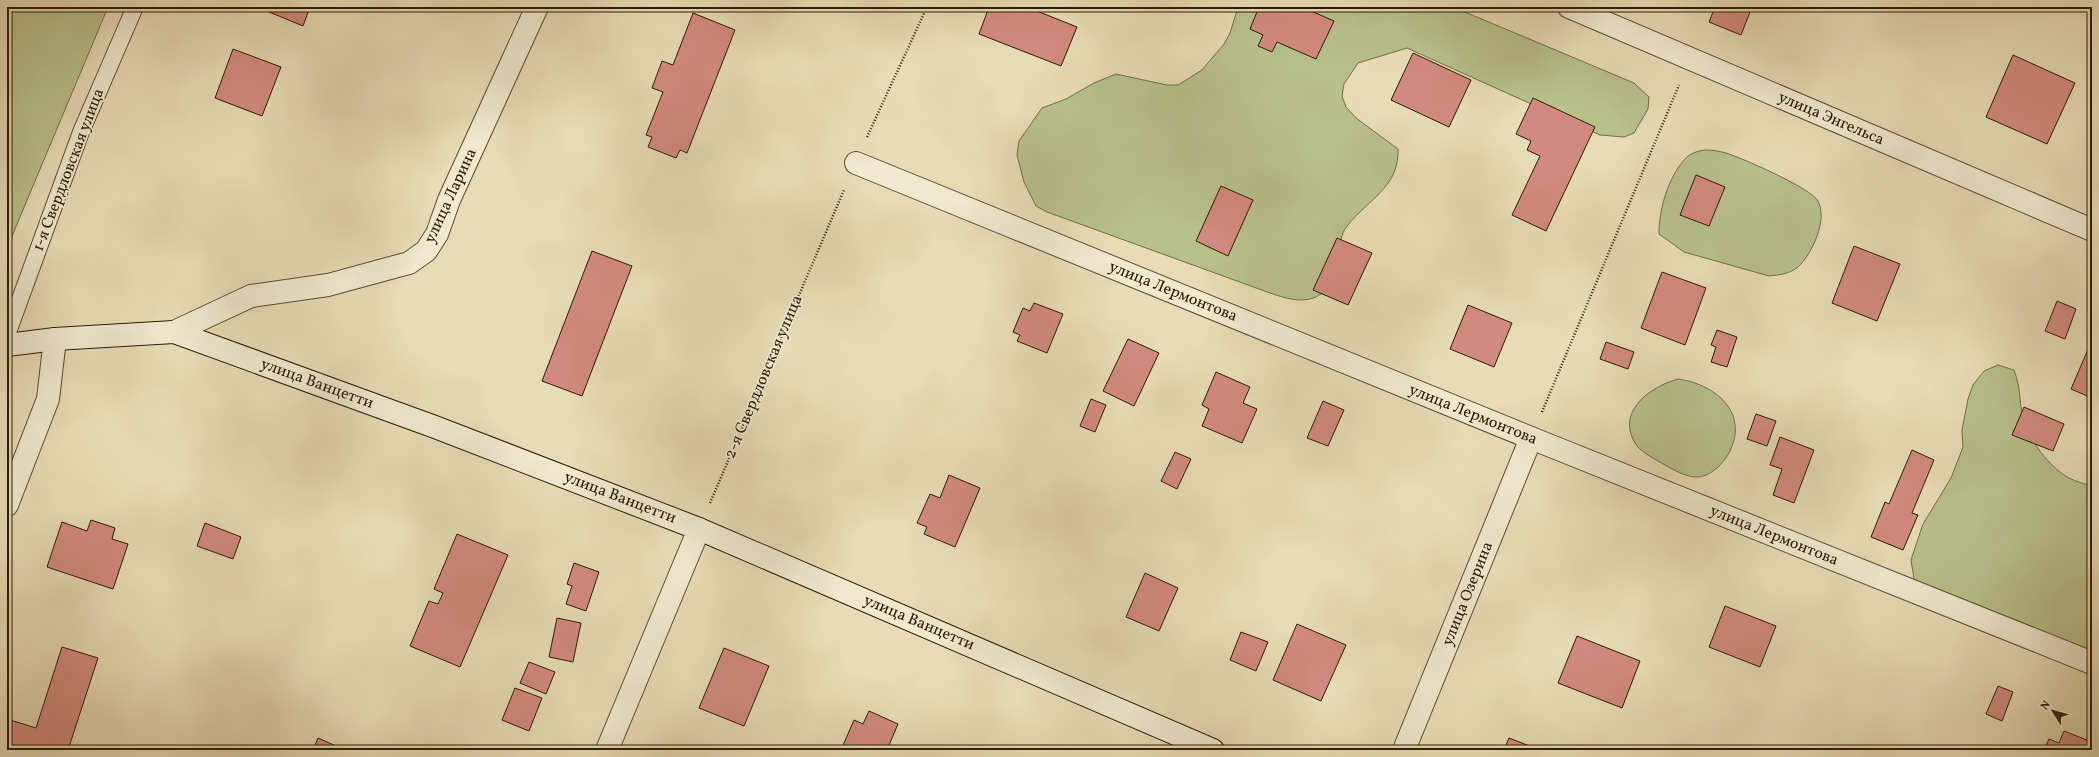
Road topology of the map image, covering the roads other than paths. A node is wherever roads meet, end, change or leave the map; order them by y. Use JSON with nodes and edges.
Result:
{"nodes":[{"id":1,"x":135,"y":7,"type":"edge"},
{"id":2,"x":537,"y":7,"type":"edge"},
{"id":3,"x":1569,"y":7,"type":"edge"},
{"id":4,"x":856,"y":163,"type":"road end"},
{"id":5,"x":2092,"y":230,"type":"edge"},
{"id":6,"x":174,"y":332,"type":"junction"},
{"id":7,"x":7,"y":335,"type":"edge"},
{"id":8,"x":55,"y":339,"type":"junction"},
{"id":9,"x":7,"y":345,"type":"edge"},
{"id":10,"x":1532,"y":438,"type":"junction"},
{"id":11,"x":7,"y":505,"type":"edge"},
{"id":12,"x":699,"y":528,"type":"junction"},
{"id":13,"x":2092,"y":663,"type":"edge"},
{"id":14,"x":607,"y":750,"type":"edge"},
{"id":15,"x":1213,"y":750,"type":"edge"},
{"id":16,"x":1404,"y":750,"type":"edge"}],
"edges":[{"from":1,"to":7,"type":"lane","name":"1-я Свердловская улица"},
{"from":2,"to":6,"type":"street","name":"улица Ларина"},
{"from":3,"to":5,"type":"street","name":"улица Энгельса"},
{"from":4,"to":10,"type":"street","name":"улица Лермонтова"},
{"from":6,"to":8,"type":"street","name":"улица Ванцетти"},
{"from":6,"to":12,"type":"street","name":"улица Ванцетти"},
{"from":8,"to":9,"type":"street","name":"улица Ванцетти"},
{"from":8,"to":11,"type":"street"},
{"from":10,"to":13,"type":"street","name":"улица Лермонтова"},
{"from":10,"to":16,"type":"street","name":"улица Озерина"},
{"from":12,"to":14,"type":"street"},
{"from":12,"to":15,"type":"street","name":"улица Ванцетти"}]}
